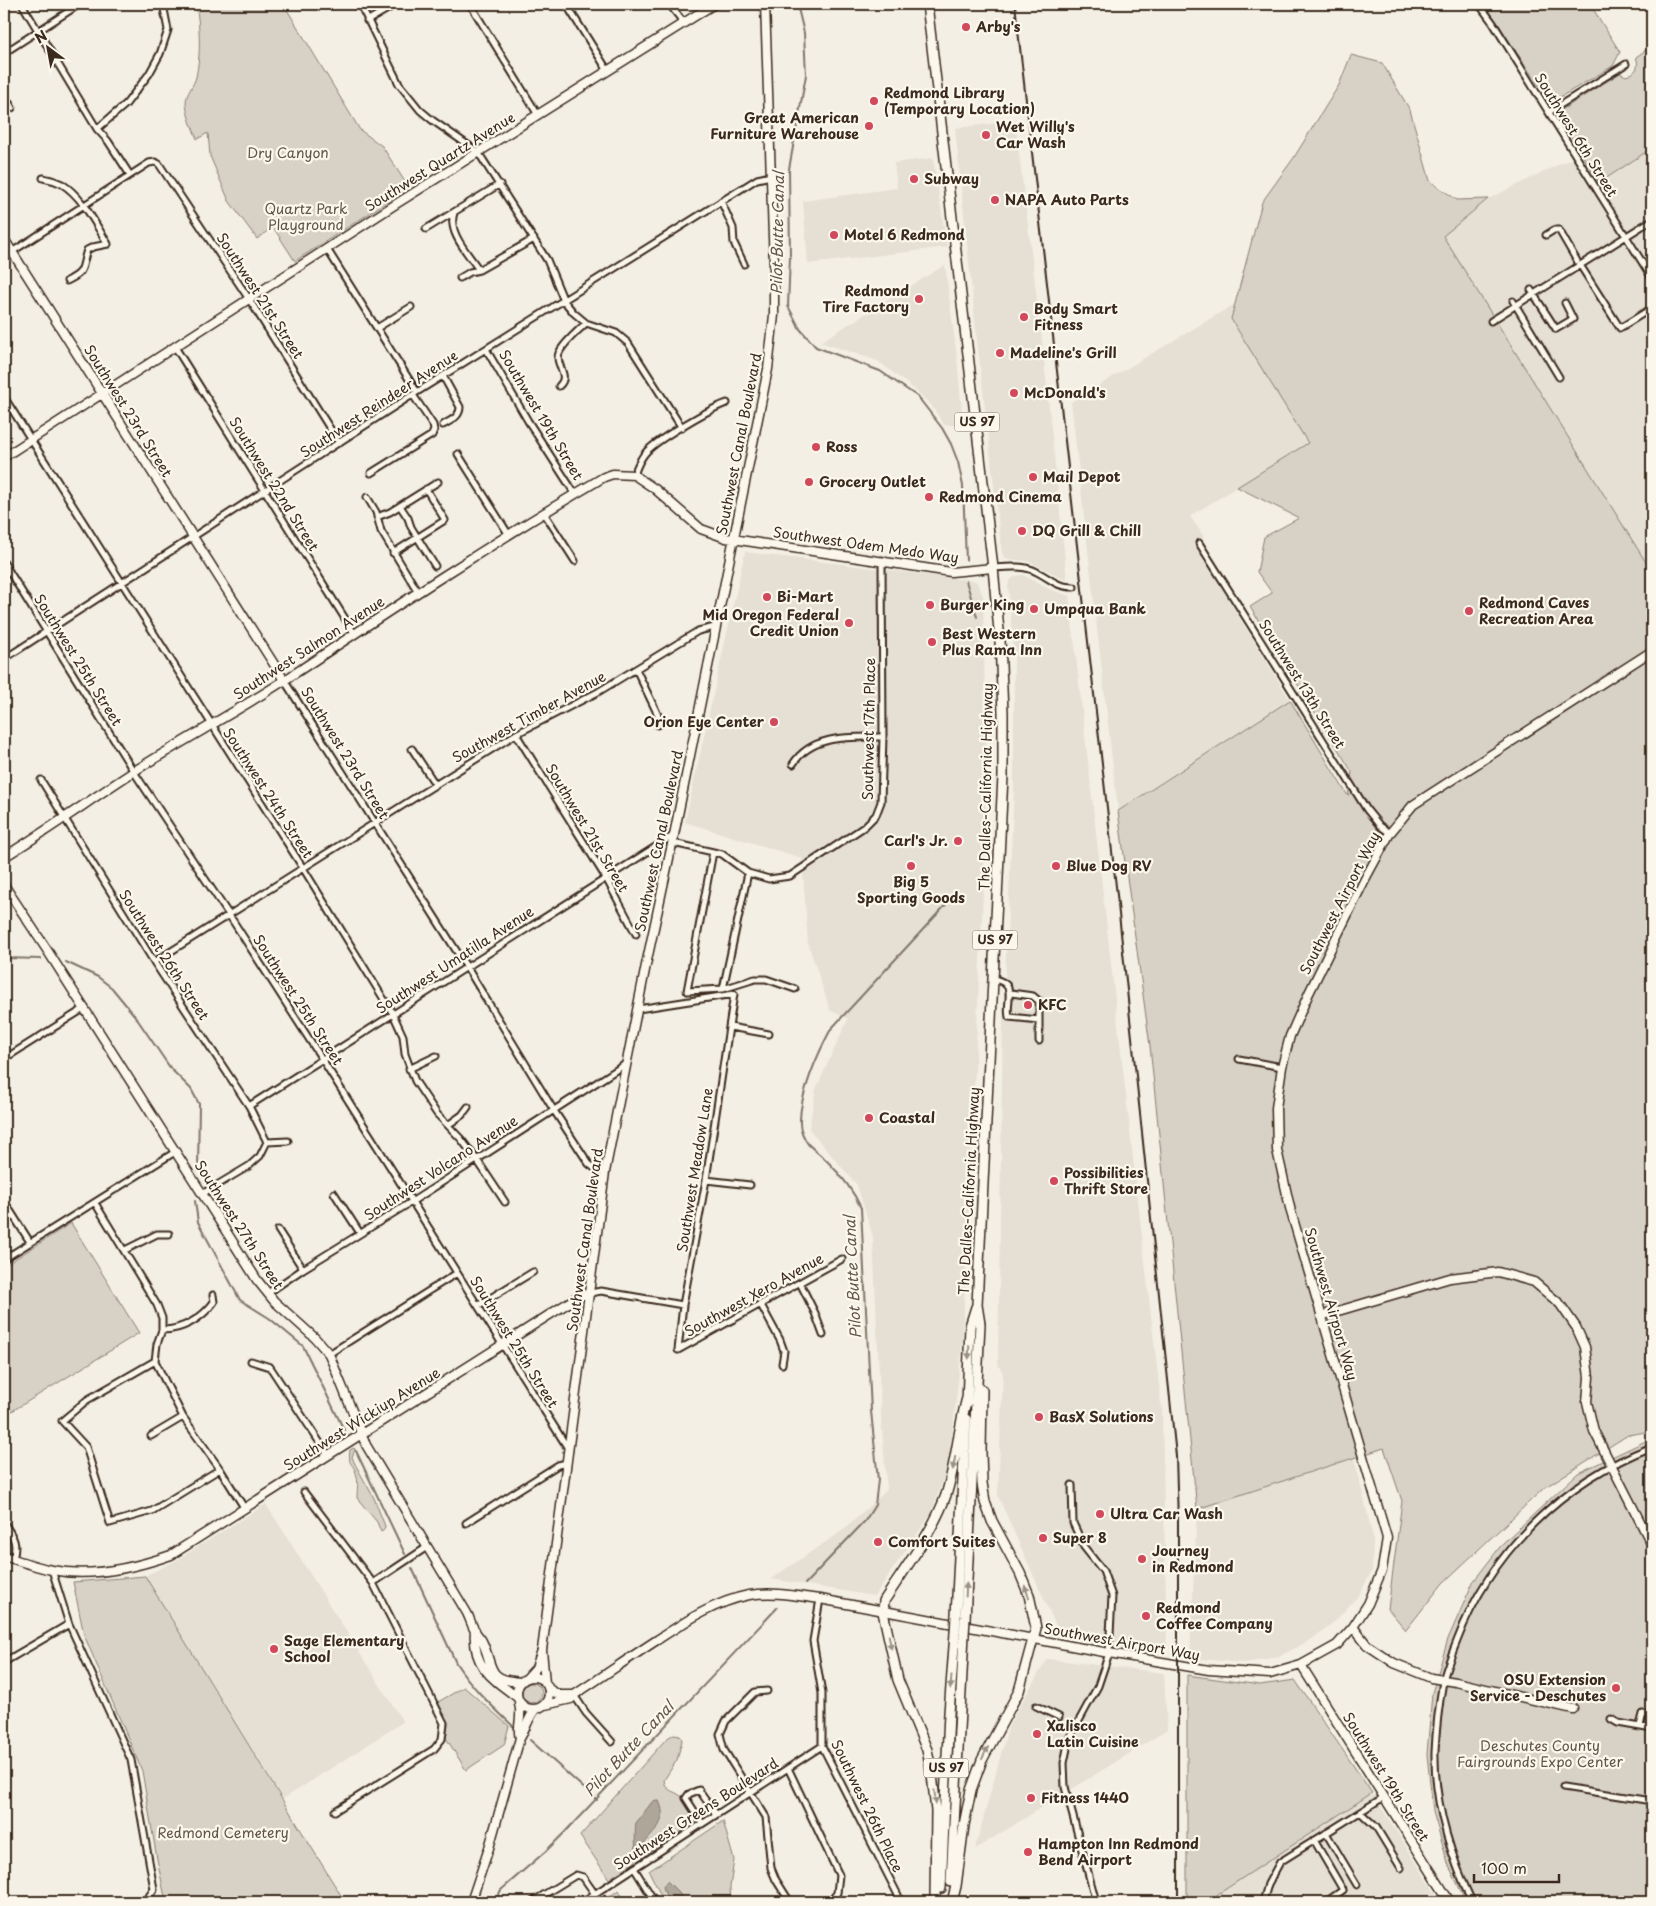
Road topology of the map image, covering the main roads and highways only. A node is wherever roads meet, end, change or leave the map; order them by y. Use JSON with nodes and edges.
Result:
{"nodes":[{"id":1,"x":714,"y":4,"type":"edge"},
{"id":2,"x":765,"y":4,"type":"edge"},
{"id":3,"x":928,"y":4,"type":"edge"},
{"id":4,"x":4,"y":239,"type":"edge"},
{"id":5,"x":102,"y":394,"type":"junction"},
{"id":6,"x":4,"y":457,"type":"edge"},
{"id":7,"x":734,"y":539,"type":"junction"},
{"id":8,"x":994,"y":568,"type":"junction"},
{"id":9,"x":1652,"y":651,"type":"edge"},
{"id":10,"x":284,"y":680,"type":"junction"},
{"id":11,"x":4,"y":857,"type":"edge"},
{"id":12,"x":4,"y":885,"type":"edge"},
{"id":13,"x":590,"y":1293,"type":"junction"},
{"id":14,"x":977,"y":1304,"type":"junction"},
{"id":15,"x":1321,"y":1316,"type":"junction"},
{"id":16,"x":978,"y":1348,"type":"junction"},
{"id":17,"x":967,"y":1398,"type":"junction"},
{"id":18,"x":362,"y":1434,"type":"junction"},
{"id":19,"x":1652,"y":1544,"type":"edge"},
{"id":20,"x":4,"y":1556,"type":"edge"},
{"id":21,"x":883,"y":1612,"type":"junction"},
{"id":22,"x":960,"y":1618,"type":"junction"},
{"id":23,"x":1353,"y":1627,"type":"junction"},
{"id":24,"x":475,"y":1630,"type":"junction"},
{"id":25,"x":959,"y":1634,"type":"junction"},
{"id":26,"x":1034,"y":1640,"type":"junction"},
{"id":27,"x":542,"y":1650,"type":"junction"},
{"id":28,"x":1301,"y":1664,"type":"junction"},
{"id":29,"x":524,"y":1680,"type":"junction"},
{"id":30,"x":547,"y":1686,"type":"junction"},
{"id":31,"x":574,"y":1695,"type":"junction"},
{"id":32,"x":518,"y":1699,"type":"junction"},
{"id":33,"x":545,"y":1704,"type":"junction"},
{"id":34,"x":535,"y":1710,"type":"junction"},
{"id":35,"x":1573,"y":1710,"type":"dead end"},
{"id":36,"x":520,"y":1738,"type":"junction"},
{"id":37,"x":471,"y":1902,"type":"edge"},
{"id":38,"x":935,"y":1902,"type":"edge"},
{"id":39,"x":940,"y":1902,"type":"edge"},
{"id":40,"x":951,"y":1902,"type":"edge"},
{"id":41,"x":1450,"y":1902,"type":"edge"}],
"edges":[{"from":1,"to":5,"type":"main road","name":"Southwest Quartz Avenue"},
{"from":2,"to":7,"type":"main road","name":"Southwest Canal Boulevard"},
{"from":3,"to":8,"type":"highway","name":"The Dalles-California Highway","number":"US 97"},
{"from":4,"to":5,"type":"main road","name":"Southwest 23rd Street"},
{"from":5,"to":6,"type":"main road","name":"Southwest Quartz Avenue"},
{"from":5,"to":10,"type":"main road","name":"Southwest 23rd Street"},
{"from":7,"to":8,"type":"main road","name":"Southwest Odem Medo Way"},
{"from":7,"to":10,"type":"main road","name":"Southwest Salmon Avenue"},
{"from":7,"to":13,"type":"main road","name":"Southwest Canal Boulevard"},
{"from":8,"to":14,"type":"highway","name":"The Dalles-California Highway","number":"US 97"},
{"from":9,"to":15,"type":"main road","name":"Southwest Airport Way"},
{"from":10,"to":11,"type":"main road","name":"Southwest Salmon Avenue"},
{"from":12,"to":18,"type":"main road","name":"Southwest 27th Street"},
{"from":13,"to":18,"type":"main road","name":"Southwest Wickiup Avenue"},
{"from":13,"to":27,"type":"main road","name":"Southwest Canal Boulevard"},
{"from":14,"to":16,"type":"highway","name":"The Dalles-California Highway","number":"US 97"},
{"from":14,"to":17,"type":"highway","name":"The Dalles-California Highway","number":"US 97","one_way":true},
{"from":15,"to":19,"type":"main road"},
{"from":15,"to":23,"type":"main road","name":"Southwest Airport Way"},
{"from":22,"to":16,"type":"highway","name":"The Dalles-California Highway","number":"US 97","one_way":true},
{"from":26,"to":16,"type":"highway","one_way":true},
{"from":17,"to":21,"type":"highway","one_way":true},
{"from":17,"to":22,"type":"highway","name":"The Dalles-California Highway","number":"US 97"},
{"from":18,"to":20,"type":"main road","name":"Southwest Wickiup Avenue"},
{"from":18,"to":24,"type":"main road","name":"Southwest 27th Street"},
{"from":21,"to":26,"type":"main road","name":"Southwest Airport Way"},
{"from":21,"to":31,"type":"main road","name":"Southwest Airport Way"},
{"from":21,"to":38,"type":"highway","one_way":true},
{"from":22,"to":25,"type":"highway","name":"The Dalles-California Highway","number":"US 97","bridge":true},
{"from":23,"to":28,"type":"main road","name":"Southwest Airport Way"},
{"from":23,"to":35,"type":"main road"},
{"from":24,"to":29,"type":"main road","name":"Southwest 27th Street"},
{"from":24,"to":32,"type":"main road","name":"Southwest 27th Street"},
{"from":25,"to":39,"type":"highway","name":"The Dalles-California Highway","number":"US 97","one_way":true},
{"from":25,"to":40,"type":"highway","name":"The Dalles-California Highway","number":"US 97"},
{"from":26,"to":28,"type":"main road","name":"Southwest Airport Way"},
{"from":40,"to":26,"type":"highway","one_way":true},
{"from":27,"to":29,"type":"main road","name":"Southwest Canal Boulevard"},
{"from":27,"to":30,"type":"main road"},
{"from":28,"to":41,"type":"main road","name":"Southwest 19th Street"},
{"from":29,"to":30,"type":"main road"},
{"from":29,"to":32,"type":"main road"},
{"from":30,"to":31,"type":"main road"},
{"from":30,"to":33,"type":"main road"},
{"from":31,"to":33,"type":"main road","name":"Southwest Airport Way"},
{"from":32,"to":34,"type":"main road"},
{"from":32,"to":36,"type":"main road"},
{"from":33,"to":34,"type":"main road"},
{"from":34,"to":36,"type":"main road"},
{"from":36,"to":37,"type":"main road"}]}
